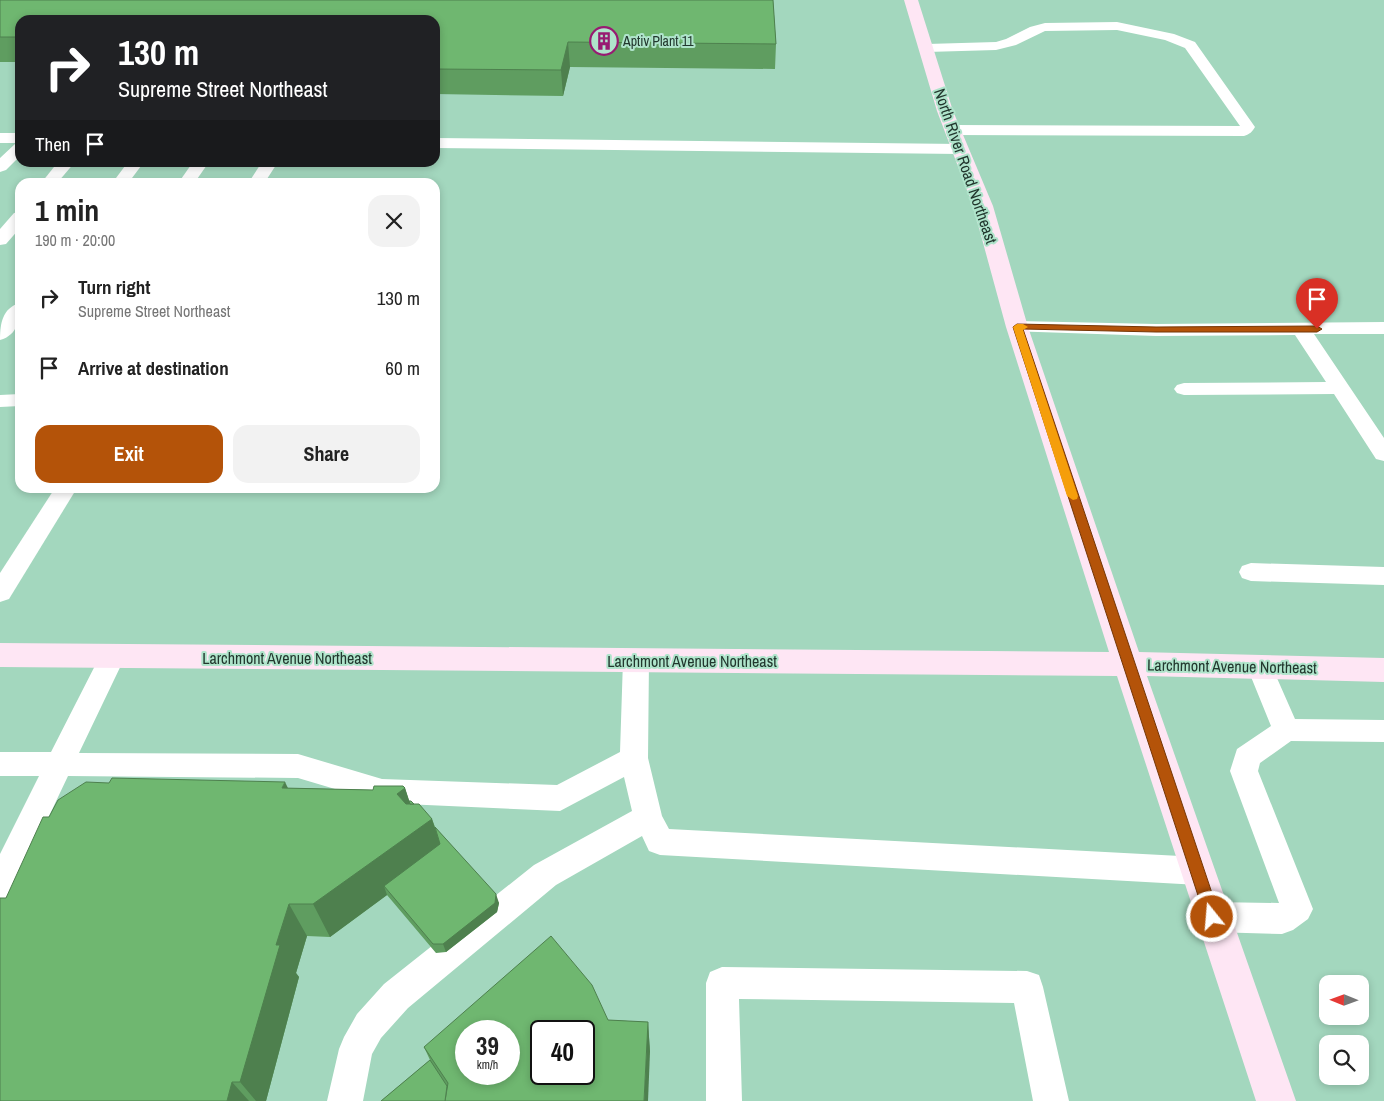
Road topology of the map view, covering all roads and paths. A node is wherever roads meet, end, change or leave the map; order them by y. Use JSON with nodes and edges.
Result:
{"nodes":[{"id":1,"x":911,"y":0,"type":"edge"},
{"id":2,"x":927,"y":48,"type":"junction"},
{"id":3,"x":0,"y":138,"type":"edge"},
{"id":4,"x":15,"y":138,"type":"edge"},
{"id":5,"x":956,"y":139,"type":"junction"},
{"id":6,"x":440,"y":143,"type":"edge"},
{"id":7,"x":15,"y":152,"type":"edge"},
{"id":8,"x":0,"y":167,"type":"edge"},
{"id":9,"x":63,"y":167,"type":"edge"},
{"id":10,"x":132,"y":167,"type":"edge"},
{"id":11,"x":198,"y":167,"type":"edge"},
{"id":12,"x":267,"y":167,"type":"edge"},
{"id":13,"x":53,"y":178,"type":"edge"},
{"id":14,"x":123,"y":178,"type":"edge"},
{"id":15,"x":190,"y":178,"type":"edge"},
{"id":16,"x":260,"y":178,"type":"edge"},
{"id":17,"x":15,"y":223,"type":"edge"},
{"id":18,"x":0,"y":240,"type":"edge"},
{"id":19,"x":15,"y":315,"type":"edge"},
{"id":20,"x":1017,"y":327,"type":"junction"},
{"id":21,"x":1384,"y":328,"type":"edge"},
{"id":22,"x":1301,"y":329,"type":"junction"},
{"id":23,"x":0,"y":334,"type":"edge"},
{"id":24,"x":1184,"y":388,"type":"dead end"},
{"id":25,"x":1340,"y":388,"type":"junction"},
{"id":26,"x":15,"y":400,"type":"edge"},
{"id":27,"x":0,"y":401,"type":"edge"},
{"id":28,"x":1384,"y":454,"type":"edge"},
{"id":29,"x":63,"y":493,"type":"edge"},
{"id":30,"x":1251,"y":572,"type":"dead end"},
{"id":31,"x":1384,"y":576,"type":"edge"},
{"id":32,"x":0,"y":592,"type":"edge"},
{"id":33,"x":0,"y":655,"type":"edge"},
{"id":34,"x":112,"y":657,"type":"junction"},
{"id":35,"x":636,"y":660,"type":"junction"},
{"id":36,"x":1128,"y":664,"type":"junction"},
{"id":37,"x":1260,"y":667,"type":"junction"},
{"id":38,"x":1384,"y":670,"type":"edge"},
{"id":39,"x":1286,"y":730,"type":"junction"},
{"id":40,"x":1384,"y":731,"type":"edge"},
{"id":41,"x":634,"y":758,"type":"junction"},
{"id":42,"x":0,"y":764,"type":"edge"},
{"id":43,"x":58,"y":765,"type":"junction"},
{"id":44,"x":648,"y":817,"type":"junction"},
{"id":45,"x":1198,"y":871,"type":"junction"},
{"id":46,"x":0,"y":886,"type":"edge"},
{"id":47,"x":1212,"y":917,"type":"junction"},
{"id":48,"x":344,"y":1101,"type":"edge"},
{"id":49,"x":724,"y":1101,"type":"edge"},
{"id":50,"x":1051,"y":1101,"type":"edge"},
{"id":51,"x":1276,"y":1101,"type":"edge"}],
"edges":[{"from":1,"to":2,"type":"street","name":"North River Road Northeast"},
{"from":2,"to":5,"type":"street","name":"North River Road Northeast"},
{"from":2,"to":5,"type":"lane"},
{"from":3,"to":4,"type":"lane"},
{"from":5,"to":6,"type":"lane"},
{"from":5,"to":20,"type":"street","name":"North River Road Northeast"},
{"from":7,"to":8,"type":"lane"},
{"from":9,"to":13,"type":"lane"},
{"from":10,"to":14,"type":"lane"},
{"from":11,"to":15,"type":"lane"},
{"from":12,"to":16,"type":"lane"},
{"from":17,"to":18,"type":"lane"},
{"from":19,"to":23,"type":"lane"},
{"from":20,"to":22,"type":"lane"},
{"from":20,"to":36,"type":"street","name":"North River Road Northeast"},
{"from":21,"to":22,"type":"lane"},
{"from":22,"to":25,"type":"lane"},
{"from":24,"to":25,"type":"lane"},
{"from":25,"to":28,"type":"lane"},
{"from":26,"to":27,"type":"lane"},
{"from":29,"to":32,"type":"lane"},
{"from":30,"to":31,"type":"lane"},
{"from":33,"to":34,"type":"street","name":"Larchmont Avenue Northeast"},
{"from":34,"to":35,"type":"street","name":"Larchmont Avenue Northeast"},
{"from":34,"to":43,"type":"lane"},
{"from":35,"to":36,"type":"street","name":"Larchmont Avenue Northeast"},
{"from":35,"to":41,"type":"lane"},
{"from":36,"to":37,"type":"street","name":"Larchmont Avenue Northeast"},
{"from":36,"to":45,"type":"street","name":"North River Road Northeast"},
{"from":37,"to":38,"type":"street","name":"Larchmont Avenue Northeast"},
{"from":37,"to":39,"type":"lane"},
{"from":39,"to":40,"type":"lane"},
{"from":39,"to":47,"type":"lane"},
{"from":41,"to":43,"type":"lane"},
{"from":41,"to":44,"type":"lane"},
{"from":42,"to":43,"type":"lane"},
{"from":43,"to":46,"type":"lane"},
{"from":44,"to":45,"type":"lane"},
{"from":44,"to":48,"type":"lane"},
{"from":45,"to":47,"type":"street","name":"North River Road Northeast"},
{"from":47,"to":51,"type":"street","name":"North River Road Northeast"},
{"from":49,"to":50,"type":"lane"}]}
